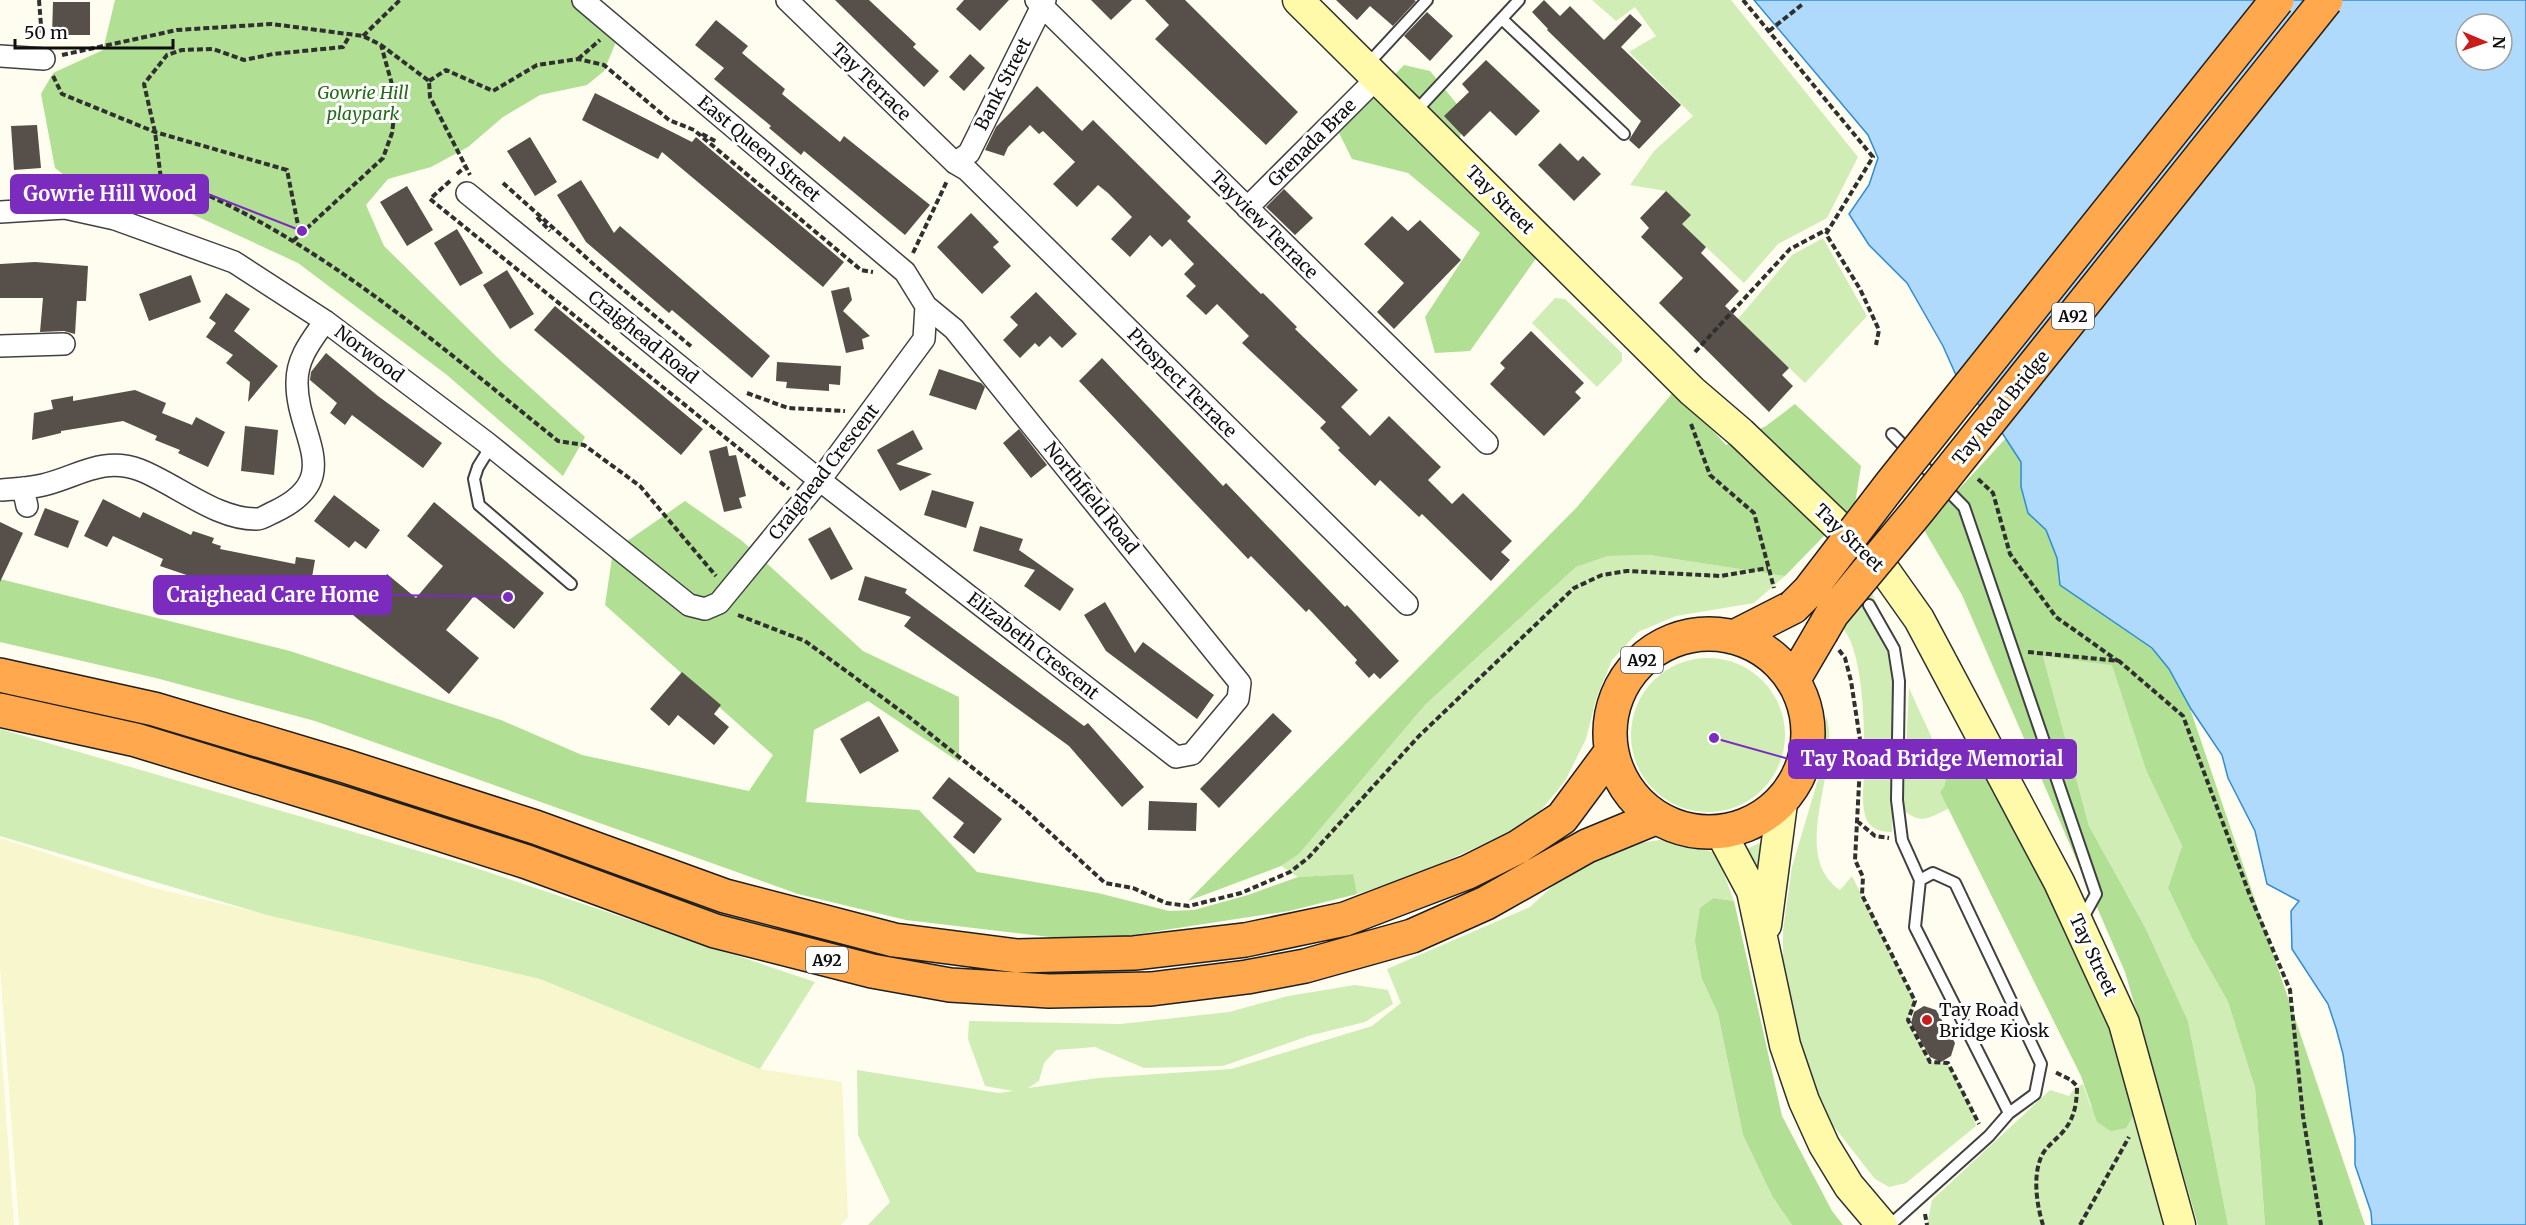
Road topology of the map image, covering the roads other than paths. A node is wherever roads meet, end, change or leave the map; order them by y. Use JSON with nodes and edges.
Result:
{"nodes":[{"id":1,"x":583,"y":0,"type":"edge"},
{"id":2,"x":787,"y":0,"type":"edge"},
{"id":3,"x":1298,"y":0,"type":"edge"},
{"id":4,"x":1427,"y":0,"type":"edge"},
{"id":5,"x":1519,"y":0,"type":"edge"},
{"id":6,"x":2277,"y":0,"type":"edge"},
{"id":7,"x":2326,"y":0,"type":"edge"},
{"id":8,"x":1041,"y":2,"type":"edge"},
{"id":9,"x":1502,"y":19,"type":"junction"},
{"id":10,"x":0,"y":56,"type":"edge"},
{"id":11,"x":44,"y":59,"type":"road end"},
{"id":12,"x":1371,"y":72,"type":"junction"},
{"id":13,"x":1414,"y":114,"type":"junction"},
{"id":14,"x":1624,"y":134,"type":"dead end"},
{"id":15,"x":952,"y":170,"type":"junction"},
{"id":16,"x":466,"y":186,"type":"road end"},
{"id":17,"x":1247,"y":208,"type":"junction"},
{"id":18,"x":0,"y":212,"type":"edge"},
{"id":19,"x":926,"y":306,"type":"junction"},
{"id":20,"x":325,"y":321,"type":"junction"},
{"id":21,"x":64,"y":344,"type":"dead end"},
{"id":22,"x":0,"y":346,"type":"edge"},
{"id":23,"x":1892,"y":434,"type":"dead end"},
{"id":24,"x":1487,"y":443,"type":"dead end"},
{"id":25,"x":491,"y":446,"type":"junction"},
{"id":26,"x":820,"y":480,"type":"junction"},
{"id":27,"x":17,"y":495,"type":"dead end"},
{"id":28,"x":571,"y":584,"type":"dead end"},
{"id":29,"x":1407,"y":604,"type":"dead end"},
{"id":30,"x":689,"y":605,"type":"joint"},
{"id":31,"x":1869,"y":605,"type":"dead end"},
{"id":32,"x":1736,"y":636,"type":"junction"},
{"id":33,"x":0,"y":675,"type":"edge"},
{"id":34,"x":1794,"y":679,"type":"junction"},
{"id":35,"x":1238,"y":699,"type":"joint"},
{"id":36,"x":0,"y":710,"type":"edge"},
{"id":37,"x":1611,"y":752,"type":"junction"},
{"id":38,"x":1782,"y":803,"type":"junction"},
{"id":39,"x":1655,"y":818,"type":"junction"},
{"id":40,"x":1721,"y":833,"type":"junction"},
{"id":41,"x":1920,"y":880,"type":"junction"},
{"id":42,"x":2077,"y":919,"type":"junction"},
{"id":43,"x":1764,"y":939,"type":"junction"},
{"id":44,"x":2009,"y":1113,"type":"junction"},
{"id":45,"x":1882,"y":1225,"type":"edge"},
{"id":46,"x":1890,"y":1225,"type":"edge"},
{"id":47,"x":2180,"y":1225,"type":"edge"}],
"edges":[{"from":1,"to":19,"type":"street","name":"East Queen Street"},
{"from":2,"to":15,"type":"street","name":"Tay Terrace"},
{"from":3,"to":12,"type":"main road","name":"Tay Street"},
{"from":4,"to":12,"type":"lane"},
{"from":5,"to":9,"type":"lane"},
{"from":6,"to":32,"type":"highway","number":"A92","bridge":true},
{"from":7,"to":34,"type":"highway","name":"Tay Road Bridge","number":"A92","bridge":true},
{"from":8,"to":15,"type":"street","name":"Bank Street"},
{"from":8,"to":17,"type":"street","name":"Tayview Terrace"},
{"from":9,"to":13,"type":"lane"},
{"from":9,"to":14,"type":"lane"},
{"from":10,"to":11,"type":"street"},
{"from":12,"to":13,"type":"main road","name":"Tay Street"},
{"from":12,"to":17,"type":"street","name":"Grenada Brae"},
{"from":13,"to":42,"type":"main road","name":"Tay Street"},
{"from":15,"to":29,"type":"street","name":"Prospect Terrace"},
{"from":16,"to":26,"type":"street","name":"Craighead Road"},
{"from":17,"to":24,"type":"street","name":"Tayview Terrace"},
{"from":18,"to":20,"type":"street","name":"Norwood"},
{"from":19,"to":26,"type":"street","name":"Craighead Crescent"},
{"from":19,"to":35,"type":"street","name":"Northfield Road"},
{"from":20,"to":25,"type":"street","name":"Norwood"},
{"from":20,"to":27,"type":"street"},
{"from":21,"to":22,"type":"street"},
{"from":23,"to":42,"type":"lane"},
{"from":25,"to":28,"type":"lane"},
{"from":25,"to":30,"type":"street","name":"Norwood"},
{"from":26,"to":30,"type":"street","name":"Craighead Crescent"},
{"from":26,"to":35,"type":"street","name":"Elizabeth Crescent"},
{"from":31,"to":41,"type":"lane"},
{"from":32,"to":34,"type":"highway","number":"A92"},
{"from":32,"to":37,"type":"highway","number":"A92"},
{"from":33,"to":37,"type":"highway","number":"A92"},
{"from":34,"to":38,"type":"highway","number":"A92"},
{"from":36,"to":39,"type":"highway","number":"A92"},
{"from":37,"to":39,"type":"highway","number":"A92"},
{"from":38,"to":40,"type":"highway","number":"A92"},
{"from":38,"to":43,"type":"main road"},
{"from":39,"to":40,"type":"highway","number":"A92"},
{"from":40,"to":43,"type":"main road"},
{"from":41,"to":44,"type":"lane"},
{"from":41,"to":44,"type":"lane"},
{"from":42,"to":47,"type":"main road","name":"Tay Street"},
{"from":43,"to":45,"type":"main road"},
{"from":44,"to":46,"type":"lane"}]}
